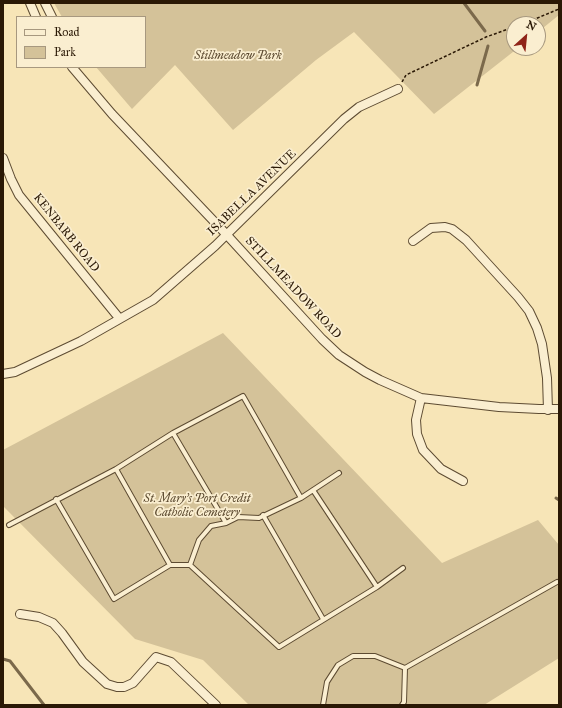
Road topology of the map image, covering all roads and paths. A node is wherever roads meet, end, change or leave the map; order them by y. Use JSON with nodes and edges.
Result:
{"nodes":[{"id":1,"x":30,"y":3,"type":"edge"},
{"id":2,"x":45,"y":3,"type":"edge"},
{"id":3,"x":559,"y":9,"type":"edge"},
{"id":4,"x":36,"y":16,"type":"edge"},
{"id":5,"x":52,"y":16,"type":"edge"},
{"id":6,"x":542,"y":16,"type":"edge"},
{"id":7,"x":506,"y":30,"type":"edge"},
{"id":8,"x":73,"y":68,"type":"edge"},
{"id":9,"x":398,"y":89,"type":"joint"},
{"id":10,"x":3,"y":158,"type":"edge"},
{"id":11,"x":226,"y":234,"type":"junction"},
{"id":12,"x":413,"y":241,"type":"dead end"},
{"id":13,"x":119,"y":318,"type":"junction"},
{"id":14,"x":3,"y":374,"type":"edge"},
{"id":15,"x":421,"y":398,"type":"junction"},
{"id":16,"x":559,"y":409,"type":"edge"},
{"id":17,"x":548,"y":410,"type":"junction"},
{"id":18,"x":173,"y":433,"type":"junction"},
{"id":19,"x":116,"y":469,"type":"junction"},
{"id":20,"x":339,"y":473,"type":"dead end"},
{"id":21,"x":463,"y":481,"type":"dead end"},
{"id":22,"x":314,"y":490,"type":"junction"},
{"id":23,"x":301,"y":498,"type":"junction"},
{"id":24,"x":56,"y":499,"type":"junction"},
{"id":25,"x":262,"y":515,"type":"junction"},
{"id":26,"x":226,"y":523,"type":"junction"},
{"id":27,"x":9,"y":525,"type":"dead end"},
{"id":28,"x":170,"y":565,"type":"junction"},
{"id":29,"x":190,"y":565,"type":"junction"},
{"id":30,"x":404,"y":568,"type":"dead end"},
{"id":31,"x":556,"y":582,"type":"dead end"},
{"id":32,"x":377,"y":587,"type":"junction"},
{"id":33,"x":20,"y":614,"type":"dead end"},
{"id":34,"x":323,"y":619,"type":"junction"},
{"id":35,"x":405,"y":668,"type":"junction"},
{"id":36,"x":216,"y":705,"type":"edge"},
{"id":37,"x":323,"y":705,"type":"edge"},
{"id":38,"x":402,"y":705,"type":"edge"}],
"edges":[{"from":1,"to":4,"type":"street"},
{"from":2,"to":5,"type":"street"},
{"from":3,"to":6,"type":"path"},
{"from":7,"to":9,"type":"path"},
{"from":8,"to":11,"type":"street","name":"STILLMEADOW ROAD"},
{"from":9,"to":11,"type":"street","name":"ISABELLA AVENUE"},
{"from":10,"to":13,"type":"street","name":"KENBARB ROAD"},
{"from":11,"to":13,"type":"street","name":"ISABELLA AVENUE"},
{"from":11,"to":15,"type":"street","name":"STILLMEADOW ROAD"},
{"from":12,"to":17,"type":"street"},
{"from":13,"to":14,"type":"street","name":"ISABELLA AVENUE"},
{"from":15,"to":17,"type":"street","name":"STILLMEADOW ROAD"},
{"from":15,"to":21,"type":"street"},
{"from":16,"to":17,"type":"street","name":"STILLMEADOW ROAD"},
{"from":18,"to":19,"type":"lane"},
{"from":18,"to":23,"type":"lane"},
{"from":18,"to":26,"type":"lane"},
{"from":19,"to":24,"type":"lane"},
{"from":19,"to":28,"type":"lane"},
{"from":20,"to":22,"type":"lane"},
{"from":22,"to":23,"type":"lane"},
{"from":22,"to":32,"type":"lane"},
{"from":23,"to":25,"type":"lane"},
{"from":24,"to":27,"type":"lane"},
{"from":24,"to":28,"type":"lane"},
{"from":25,"to":26,"type":"lane"},
{"from":25,"to":34,"type":"lane"},
{"from":26,"to":29,"type":"lane"},
{"from":28,"to":29,"type":"lane"},
{"from":29,"to":34,"type":"lane"},
{"from":30,"to":32,"type":"lane"},
{"from":31,"to":35,"type":"lane"},
{"from":32,"to":34,"type":"lane"},
{"from":33,"to":36,"type":"street"},
{"from":35,"to":37,"type":"lane"},
{"from":35,"to":38,"type":"lane"}]}
